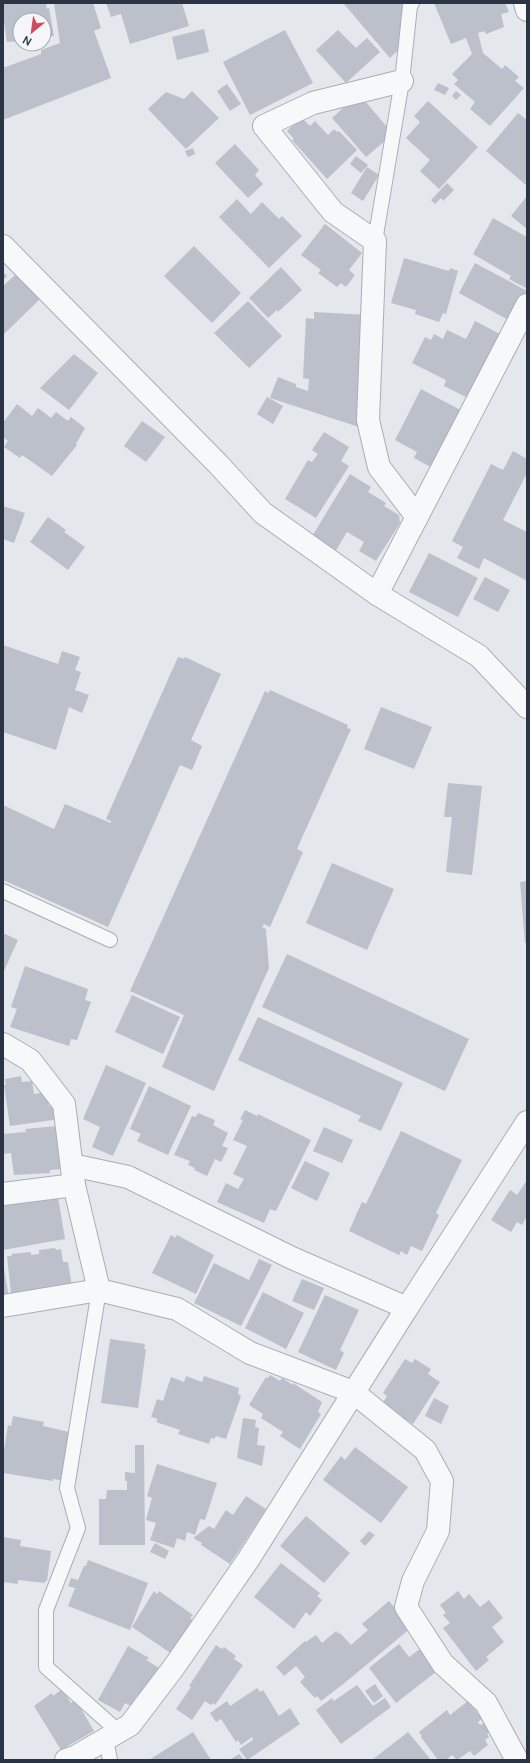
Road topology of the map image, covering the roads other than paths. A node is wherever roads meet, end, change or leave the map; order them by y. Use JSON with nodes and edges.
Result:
{"nodes":[{"id":1,"x":412,"y":3,"type":"edge"},
{"id":2,"x":525,"y":3,"type":"edge"},
{"id":3,"x":527,"y":10,"type":"edge"},
{"id":4,"x":402,"y":81,"type":"junction"},
{"id":5,"x":375,"y":241,"type":"junction"},
{"id":6,"x":3,"y":246,"type":"edge"},
{"id":7,"x":527,"y":304,"type":"edge"},
{"id":8,"x":417,"y":517,"type":"junction"},
{"id":9,"x":377,"y":594,"type":"junction"},
{"id":10,"x":527,"y":707,"type":"edge"},
{"id":11,"x":3,"y":891,"type":"edge"},
{"id":12,"x":110,"y":940,"type":"dead end"},
{"id":13,"x":3,"y":1044,"type":"edge"},
{"id":14,"x":527,"y":1122,"type":"edge"},
{"id":15,"x":73,"y":1175,"type":"junction"},
{"id":16,"x":3,"y":1194,"type":"edge"},
{"id":17,"x":99,"y":1290,"type":"junction"},
{"id":18,"x":3,"y":1306,"type":"edge"},
{"id":19,"x":407,"y":1308,"type":"junction"},
{"id":20,"x":353,"y":1392,"type":"junction"},
{"id":21,"x":112,"y":1744,"type":"edge"},
{"id":22,"x":66,"y":1760,"type":"edge"},
{"id":23,"x":517,"y":1760,"type":"edge"}],
"edges":[{"from":1,"to":4,"type":"lane"},
{"from":2,"to":3,"type":"street"},
{"from":4,"to":5,"type":"lane"},
{"from":4,"to":5,"type":"street"},
{"from":5,"to":8,"type":"street"},
{"from":6,"to":9,"type":"street"},
{"from":7,"to":8,"type":"street"},
{"from":8,"to":9,"type":"street"},
{"from":9,"to":10,"type":"street"},
{"from":11,"to":12,"type":"lane"},
{"from":13,"to":15,"type":"street"},
{"from":14,"to":19,"type":"street"},
{"from":15,"to":16,"type":"street"},
{"from":15,"to":17,"type":"street"},
{"from":15,"to":19,"type":"street"},
{"from":17,"to":18,"type":"street"},
{"from":17,"to":20,"type":"street"},
{"from":17,"to":21,"type":"lane"},
{"from":19,"to":20,"type":"street"},
{"from":20,"to":21,"type":"street"},
{"from":20,"to":23,"type":"street"},
{"from":21,"to":22,"type":"street"}]}
